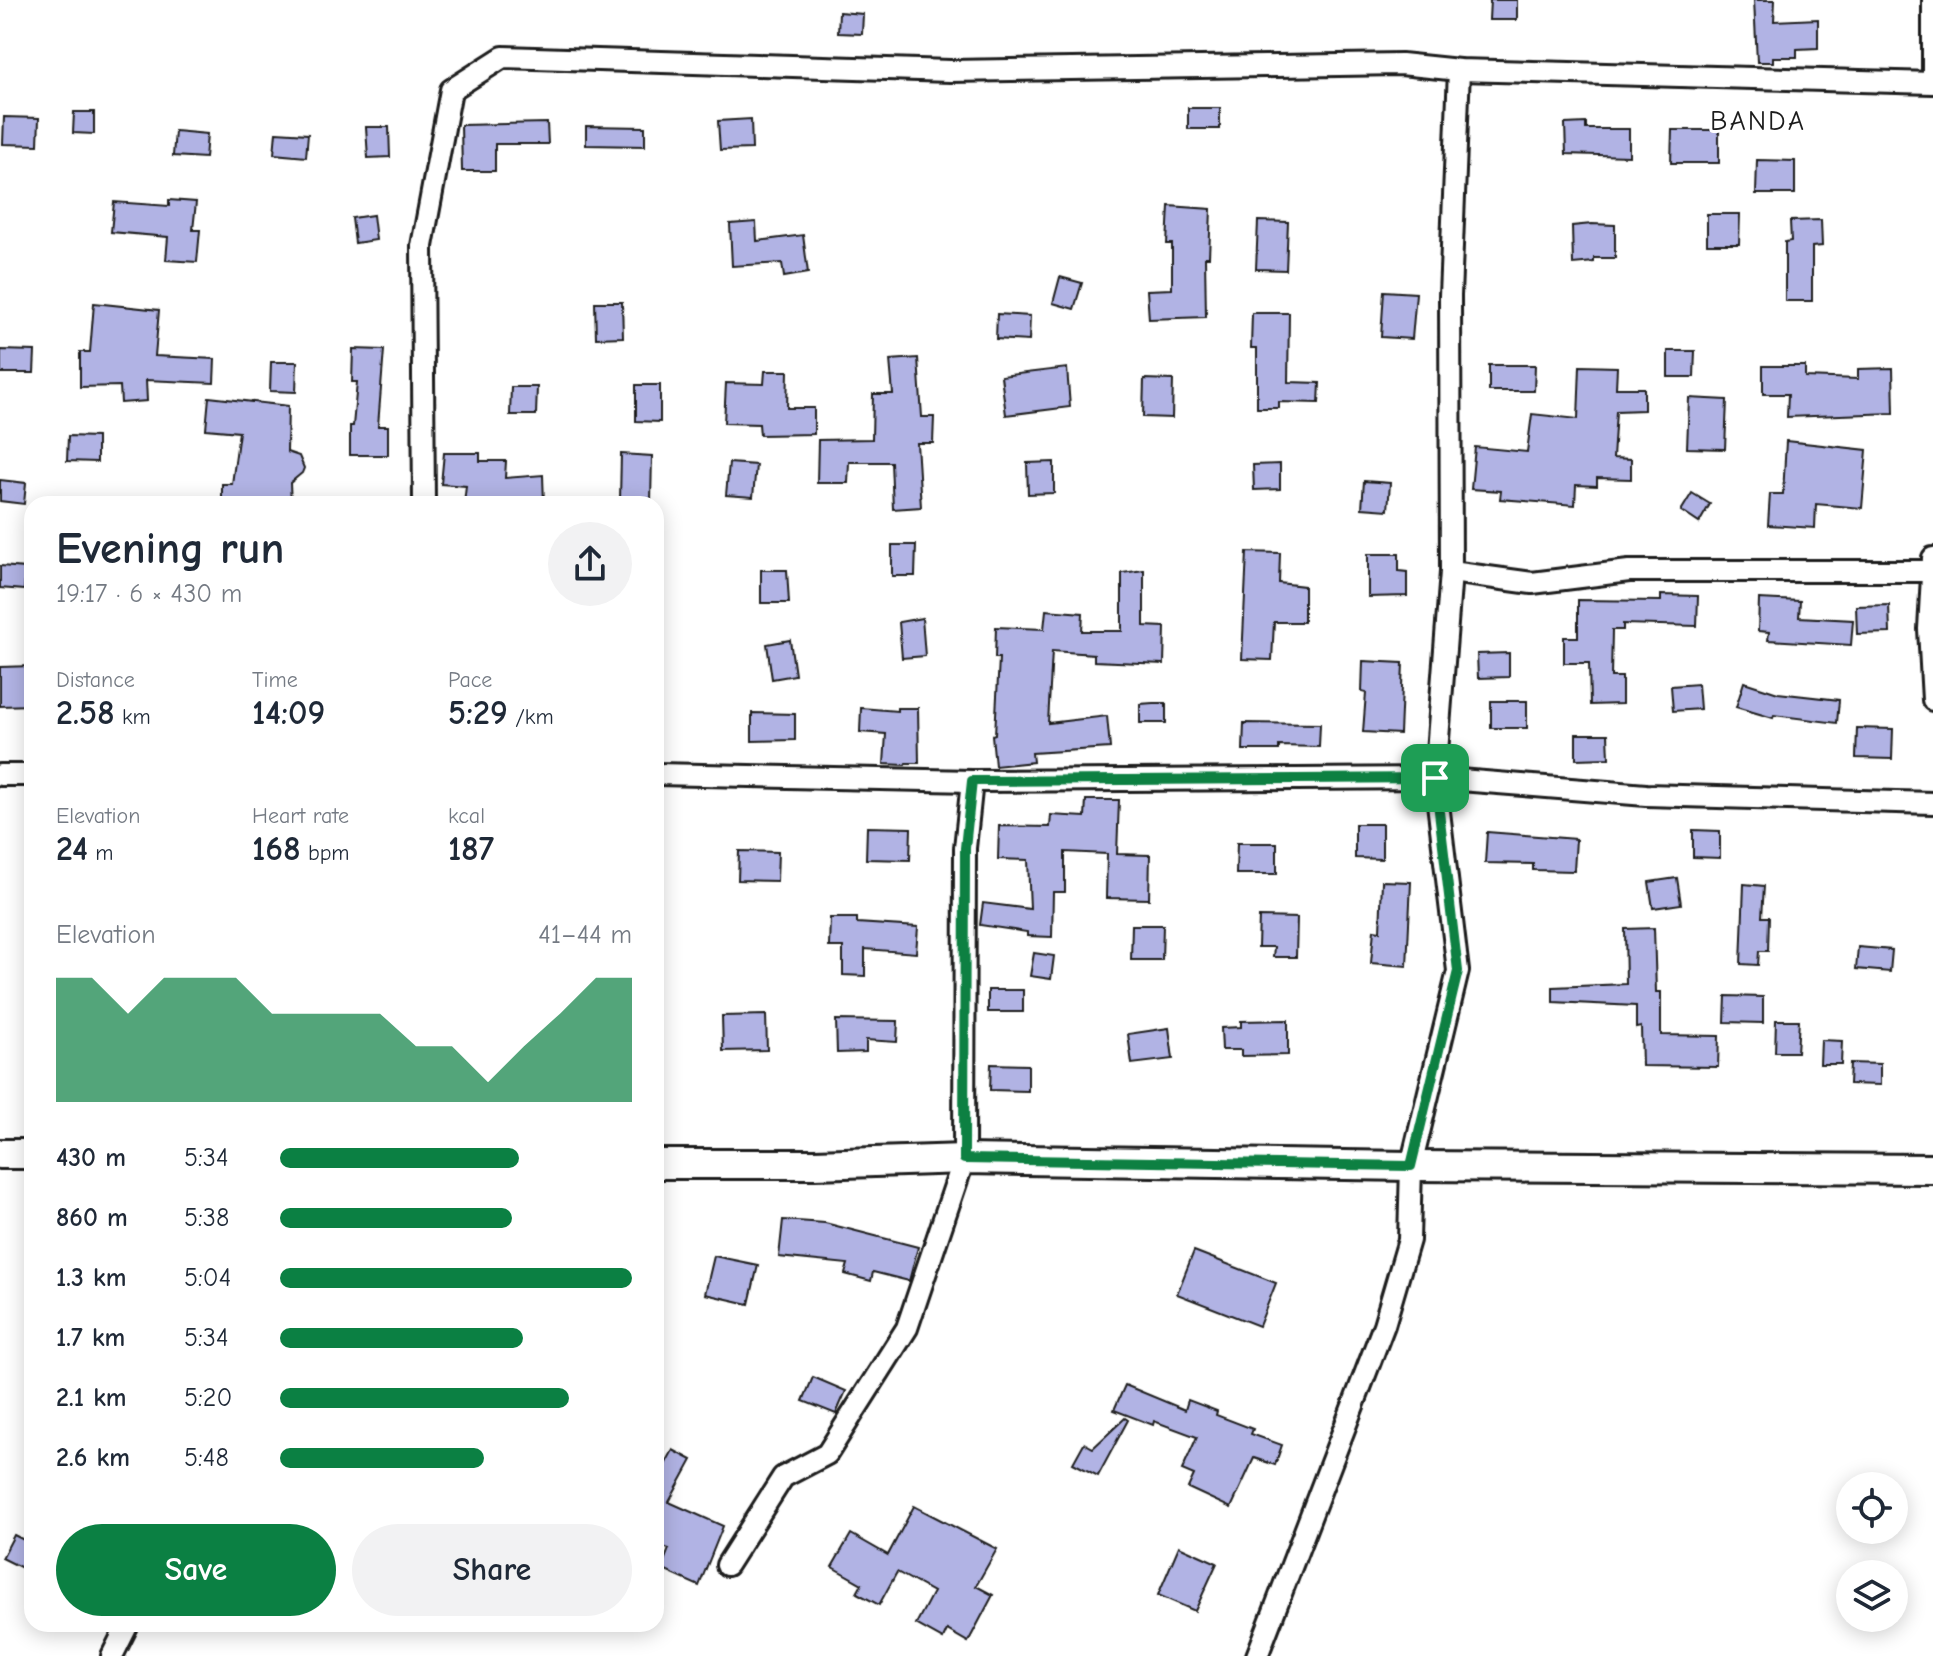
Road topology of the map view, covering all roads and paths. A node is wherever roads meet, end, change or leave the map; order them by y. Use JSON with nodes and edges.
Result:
{"nodes":[{"id":1,"x":1933,"y":0,"type":"edge"},
{"id":2,"x":1459,"y":70,"type":"junction"},
{"id":3,"x":424,"y":496,"type":"edge"},
{"id":4,"x":1933,"y":558,"type":"edge"},
{"id":5,"x":1932,"y":571,"type":"edge"},
{"id":6,"x":1451,"y":572,"type":"junction"},
{"id":7,"x":1933,"y":700,"type":"edge"},
{"id":8,"x":664,"y":774,"type":"edge"},
{"id":9,"x":0,"y":775,"type":"edge"},
{"id":10,"x":24,"y":775,"type":"edge"},
{"id":11,"x":1435,"y":778,"type":"junction"},
{"id":12,"x":972,"y":781,"type":"junction"},
{"id":13,"x":1933,"y":803,"type":"edge"},
{"id":14,"x":0,"y":1154,"type":"edge"},
{"id":15,"x":24,"y":1154,"type":"edge"},
{"id":16,"x":964,"y":1159,"type":"junction"},
{"id":17,"x":664,"y":1164,"type":"edge"},
{"id":18,"x":1411,"y":1166,"type":"junction"},
{"id":19,"x":1933,"y":1169,"type":"edge"},
{"id":20,"x":727,"y":1565,"type":"dead end"},
{"id":21,"x":124,"y":1632,"type":"edge"},
{"id":22,"x":112,"y":1656,"type":"edge"},
{"id":23,"x":1257,"y":1656,"type":"edge"}],
"edges":[{"from":1,"to":2,"type":"street"},
{"from":2,"to":3,"type":"street"},
{"from":2,"to":6,"type":"street"},
{"from":4,"to":5,"type":"street"},
{"from":5,"to":6,"type":"street"},
{"from":5,"to":7,"type":"street"},
{"from":6,"to":11,"type":"street"},
{"from":8,"to":12,"type":"street"},
{"from":9,"to":10,"type":"street"},
{"from":11,"to":12,"type":"street"},
{"from":11,"to":13,"type":"street"},
{"from":11,"to":18,"type":"street"},
{"from":12,"to":16,"type":"street"},
{"from":14,"to":15,"type":"street"},
{"from":16,"to":17,"type":"street"},
{"from":16,"to":18,"type":"street"},
{"from":16,"to":20,"type":"street"},
{"from":18,"to":19,"type":"street"},
{"from":18,"to":23,"type":"street"},
{"from":21,"to":22,"type":"street"}]}
